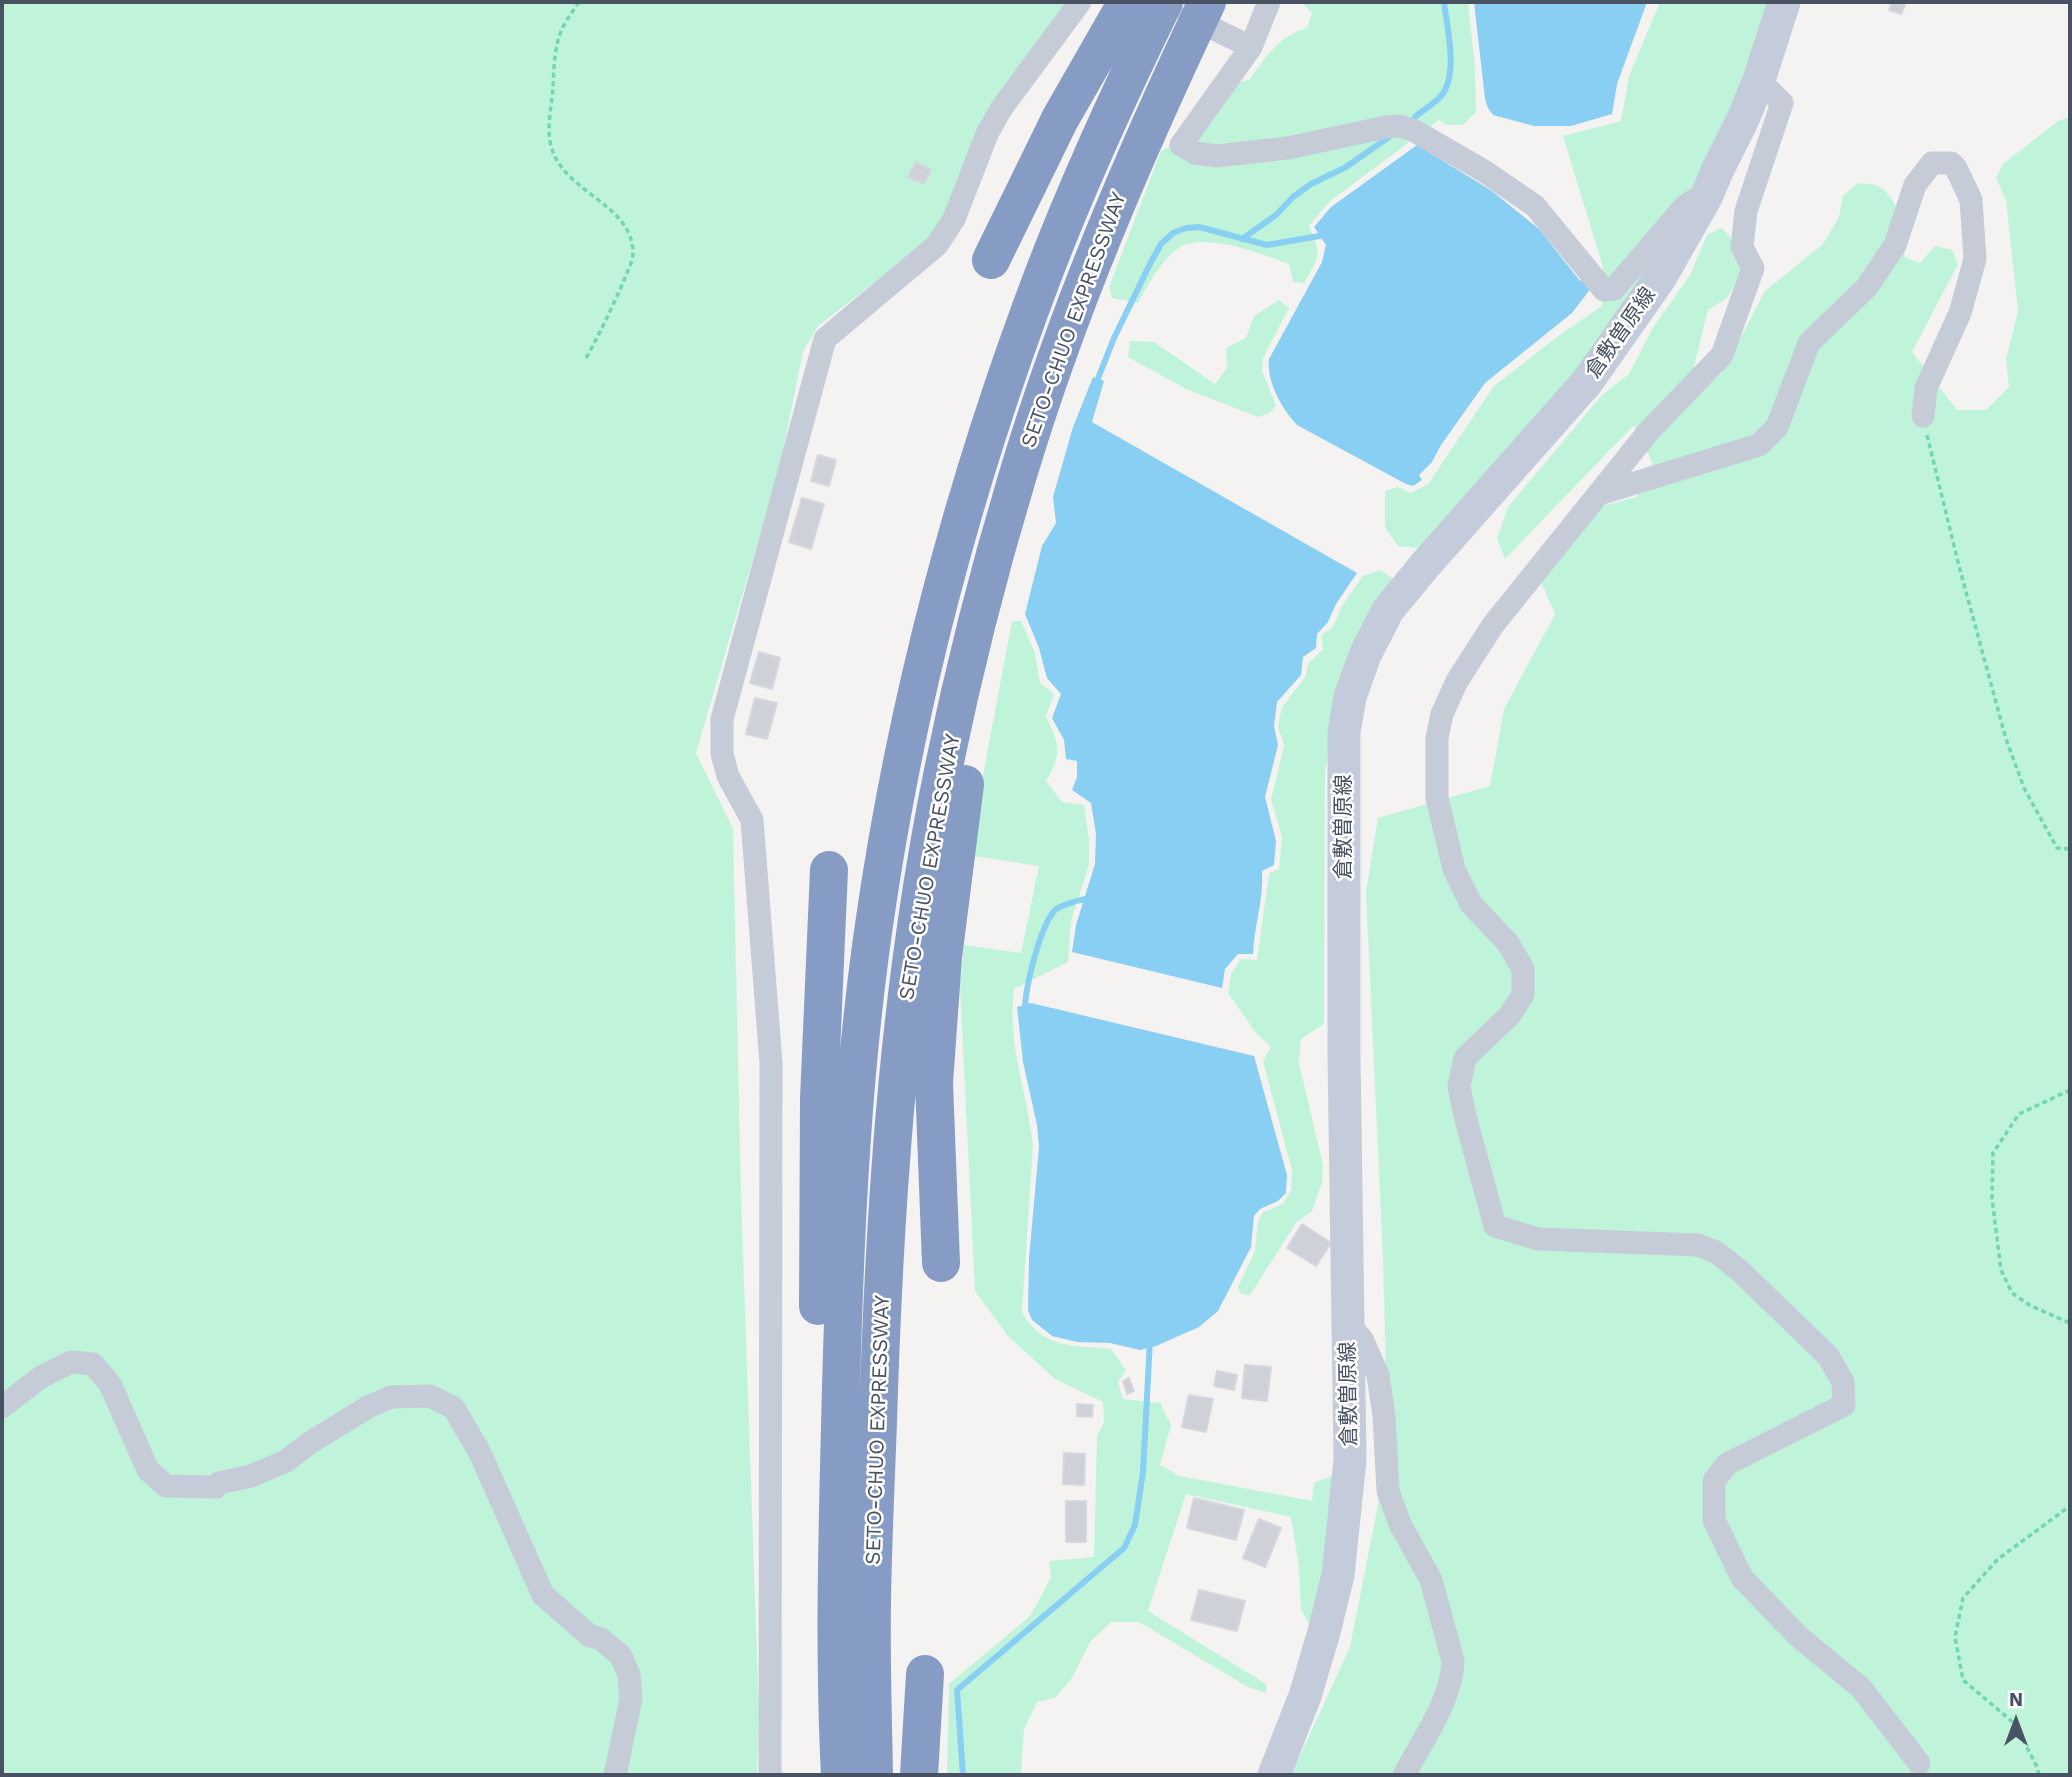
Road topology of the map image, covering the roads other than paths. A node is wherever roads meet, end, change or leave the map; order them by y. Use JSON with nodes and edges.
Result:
{"nodes":[{"id":1,"x":1080,"y":2,"type":"edge"},
{"id":2,"x":1127,"y":2,"type":"edge"},
{"id":3,"x":1158,"y":2,"type":"edge"},
{"id":4,"x":1164,"y":2,"type":"edge"},
{"id":5,"x":1207,"y":2,"type":"edge"},
{"id":6,"x":1269,"y":2,"type":"edge"},
{"id":7,"x":1784,"y":2,"type":"edge"},
{"id":8,"x":1246,"y":44,"type":"junction"},
{"id":9,"x":1759,"y":80,"type":"junction"},
{"id":10,"x":1706,"y":197,"type":"junction"},
{"id":11,"x":991,"y":260,"type":"dead end"},
{"id":12,"x":1923,"y":416,"type":"road end"},
{"id":13,"x":1599,"y":494,"type":"junction"},
{"id":14,"x":989,"y":577,"type":"junction"},
{"id":15,"x":829,"y":870,"type":"dead end"},
{"id":16,"x":941,"y":1263,"type":"dead end"},
{"id":17,"x":1348,"y":1323,"type":"junction"},
{"id":18,"x":2,"y":1407,"type":"edge"},
{"id":19,"x":836,"y":1612,"type":"junction"},
{"id":20,"x":925,"y":1674,"type":"dead end"},
{"id":21,"x":1919,"y":1763,"type":"dead end"},
{"id":22,"x":615,"y":1775,"type":"edge"},
{"id":23,"x":770,"y":1775,"type":"edge"},
{"id":24,"x":840,"y":1775,"type":"edge"},
{"id":25,"x":874,"y":1775,"type":"edge"},
{"id":26,"x":919,"y":1775,"type":"edge"},
{"id":27,"x":1274,"y":1775,"type":"edge"},
{"id":28,"x":1404,"y":1775,"type":"edge"}],
"edges":[{"from":1,"to":23,"type":"street"},
{"from":2,"to":11,"type":"highway"},
{"from":3,"to":8,"type":"street"},
{"from":4,"to":19,"type":"highway","name":"SETO-CHUO EXPRESSWAY"},
{"from":5,"to":14,"type":"highway","name":"SETO-CHUO EXPRESSWAY"},
{"from":6,"to":8,"type":"street"},
{"from":7,"to":9,"type":"street","name":"倉敷曽原線"},
{"from":8,"to":10,"type":"street"},
{"from":9,"to":10,"type":"street","name":"倉敷曽原線"},
{"from":9,"to":13,"type":"street"},
{"from":10,"to":17,"type":"street","name":"倉敷曽原線"},
{"from":12,"to":13,"type":"street"},
{"from":13,"to":21,"type":"street"},
{"from":14,"to":16,"type":"highway"},
{"from":14,"to":25,"type":"highway","name":"SETO-CHUO EXPRESSWAY"},
{"from":15,"to":19,"type":"highway"},
{"from":17,"to":27,"type":"street","name":"倉敷曽原線"},
{"from":17,"to":28,"type":"street"},
{"from":18,"to":22,"type":"street"},
{"from":19,"to":24,"type":"highway","name":"SETO-CHUO EXPRESSWAY"},
{"from":20,"to":26,"type":"highway"}]}
